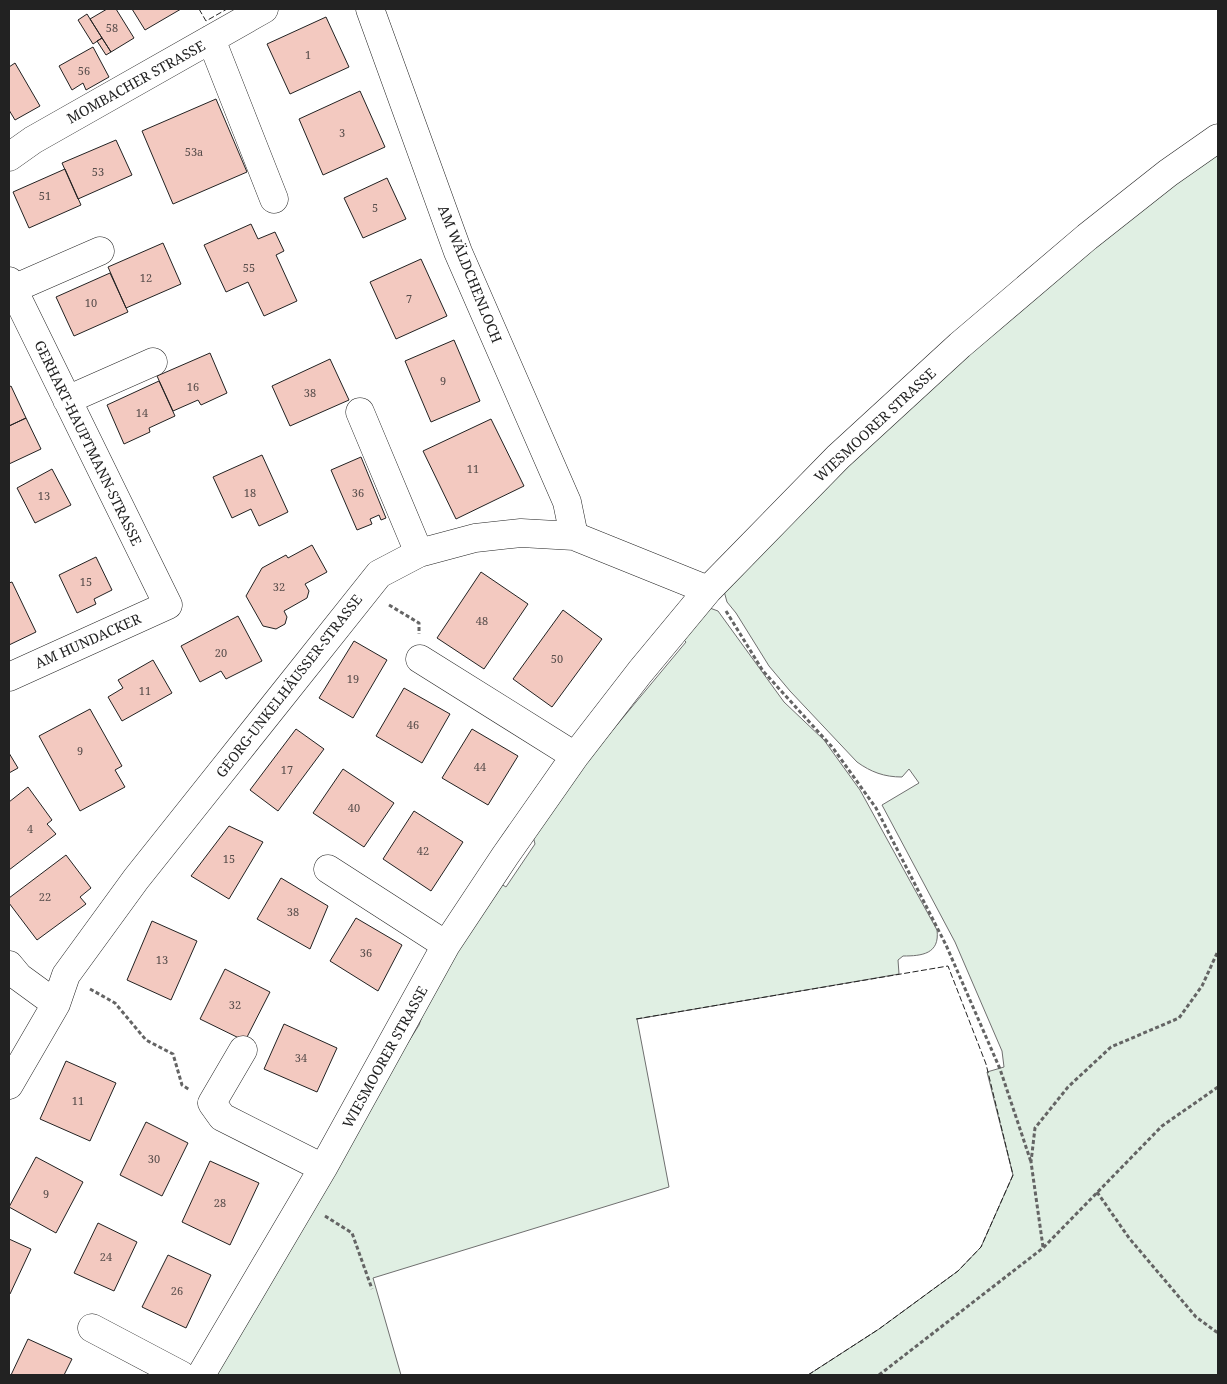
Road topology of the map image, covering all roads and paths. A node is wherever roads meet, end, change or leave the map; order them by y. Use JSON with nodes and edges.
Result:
{"nodes":[{"id":1,"x":264,"y":9,"type":"edge"},
{"id":2,"x":370,"y":9,"type":"edge"},
{"id":3,"x":211,"y":39,"type":"junction"},
{"id":4,"x":1218,"y":138,"type":"edge"},
{"id":5,"x":9,"y":157,"type":"edge"},
{"id":6,"x":274,"y":199,"type":"dead end"},
{"id":7,"x":100,"y":251,"type":"dead end"},
{"id":8,"x":11,"y":285,"type":"edge"},
{"id":9,"x":153,"y":362,"type":"dead end"},
{"id":10,"x":67,"y":400,"type":"junction"},
{"id":11,"x":360,"y":412,"type":"dead end"},
{"id":12,"x":574,"y":536,"type":"junction"},
{"id":13,"x":419,"y":553,"type":"junction"},
{"id":14,"x":708,"y":590,"type":"junction"},
{"id":15,"x":365,"y":591,"type":"junction"},
{"id":16,"x":168,"y":605,"type":"joint"},
{"id":17,"x":420,"y":659,"type":"joint"},
{"id":18,"x":9,"y":677,"type":"edge"},
{"id":19,"x":575,"y":756,"type":"junction"},
{"id":20,"x":328,"y":869,"type":"dead end"},
{"id":21,"x":446,"y":945,"type":"junction"},
{"id":22,"x":1218,"y":950,"type":"edge"},
{"id":23,"x":9,"y":965,"type":"edge"},
{"id":24,"x":115,"y":1003,"type":"dead end"},
{"id":25,"x":56,"y":1004,"type":"junction"},
{"id":26,"x":243,"y":1050,"type":"dead end"},
{"id":27,"x":9,"y":1085,"type":"edge"},
{"id":28,"x":182,"y":1085,"type":"dead end"},
{"id":29,"x":1218,"y":1087,"type":"edge"},
{"id":30,"x":1031,"y":1162,"type":"junction"},
{"id":31,"x":323,"y":1168,"type":"junction"},
{"id":32,"x":1097,"y":1192,"type":"junction"},
{"id":33,"x":303,"y":1202,"type":"junction"},
{"id":34,"x":1044,"y":1248,"type":"junction"},
{"id":35,"x":372,"y":1289,"type":"dead end"},
{"id":36,"x":92,"y":1328,"type":"dead end"},
{"id":37,"x":1218,"y":1333,"type":"edge"},
{"id":38,"x":181,"y":1375,"type":"edge"},
{"id":39,"x":201,"y":1375,"type":"edge"},
{"id":40,"x":879,"y":1375,"type":"edge"}],
"edges":[{"from":1,"to":3,"type":"street","name":"MOMBACHER STRASSE"},
{"from":2,"to":12,"type":"street","name":"AM WÄLDCHENLOCH"},
{"from":3,"to":5,"type":"street","name":"MOMBACHER STRASSE"},
{"from":3,"to":6,"type":"street"},
{"from":4,"to":14,"type":"street","name":"WIESMOORER STRASSE"},
{"from":7,"to":8,"type":"street"},
{"from":8,"to":10,"type":"street","name":"GERHART-HAUPTMANN-STRASSE"},
{"from":9,"to":10,"type":"street"},
{"from":10,"to":16,"type":"street","name":"GERHART-HAUPTMANN-STRASSE"},
{"from":11,"to":13,"type":"street"},
{"from":12,"to":13,"type":"street","name":"GEORG-UNKELHÄUSSER-STRASSE"},
{"from":12,"to":14,"type":"street","name":"GEORG-UNKELHÄUSSER-STRASSE"},
{"from":13,"to":15,"type":"street","name":"GEORG-UNKELHÄUSSER-STRASSE"},
{"from":14,"to":19,"type":"street","name":"WIESMOORER STRASSE"},
{"from":14,"to":30,"type":"path"},
{"from":15,"to":17,"type":"path"},
{"from":15,"to":25,"type":"street","name":"GEORG-UNKELHÄUSSER-STRASSE"},
{"from":16,"to":18,"type":"street","name":"AM HUNDACKER"},
{"from":17,"to":19,"type":"street"},
{"from":19,"to":21,"type":"street","name":"WIESMOORER STRASSE"},
{"from":20,"to":21,"type":"street"},
{"from":21,"to":31,"type":"street","name":"WIESMOORER STRASSE"},
{"from":22,"to":30,"type":"path"},
{"from":23,"to":25,"type":"street"},
{"from":24,"to":28,"type":"path"},
{"from":25,"to":27,"type":"street","name":"GEORG-UNKELHÄUSSER-STRASSE"},
{"from":26,"to":31,"type":"street"},
{"from":29,"to":32,"type":"path"},
{"from":30,"to":34,"type":"path"},
{"from":31,"to":33,"type":"street","name":"WIESMOORER STRASSE"},
{"from":32,"to":34,"type":"path"},
{"from":32,"to":37,"type":"path"},
{"from":33,"to":35,"type":"path"},
{"from":33,"to":39,"type":"street","name":"WIESMOORER STRASSE"},
{"from":34,"to":40,"type":"path"},
{"from":36,"to":38,"type":"street"}]}
